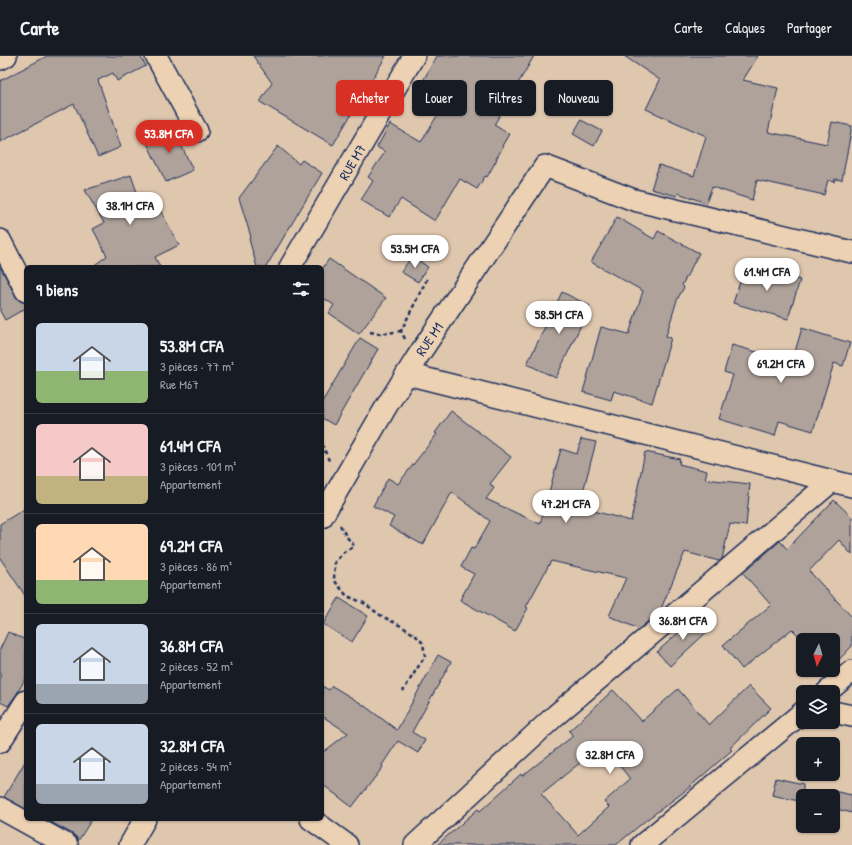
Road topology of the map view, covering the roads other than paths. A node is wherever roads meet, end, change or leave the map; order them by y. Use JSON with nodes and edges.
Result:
{"nodes":[{"id":1,"x":6,"y":56,"type":"edge"},
{"id":2,"x":156,"y":56,"type":"edge"},
{"id":3,"x":414,"y":56,"type":"edge"},
{"id":4,"x":0,"y":59,"type":"edge"},
{"id":5,"x":197,"y":131,"type":"dead end"},
{"id":6,"x":0,"y":240,"type":"edge"},
{"id":7,"x":852,"y":252,"type":"edge"},
{"id":8,"x":291,"y":265,"type":"edge"},
{"id":9,"x":24,"y":287,"type":"edge"},
{"id":10,"x":411,"y":367,"type":"junction"},
{"id":11,"x":832,"y":481,"type":"junction"},
{"id":12,"x":852,"y":486,"type":"edge"},
{"id":13,"x":327,"y":509,"type":"edge"},
{"id":14,"x":852,"y":671,"type":"edge"},
{"id":15,"x":835,"y":685,"type":"edge"},
{"id":16,"x":24,"y":704,"type":"edge"},
{"id":17,"x":840,"y":713,"type":"edge"},
{"id":18,"x":852,"y":716,"type":"edge"},
{"id":19,"x":796,"y":718,"type":"edge"},
{"id":20,"x":0,"y":742,"type":"edge"},
{"id":21,"x":0,"y":808,"type":"edge"},
{"id":22,"x":145,"y":821,"type":"edge"},
{"id":23,"x":314,"y":821,"type":"edge"},
{"id":24,"x":67,"y":845,"type":"edge"},
{"id":25,"x":130,"y":845,"type":"edge"},
{"id":26,"x":347,"y":845,"type":"edge"},
{"id":27,"x":415,"y":845,"type":"edge"},
{"id":28,"x":642,"y":845,"type":"edge"}],
"edges":[{"from":1,"to":4,"type":"street"},
{"from":2,"to":5,"type":"street"},
{"from":3,"to":8,"type":"street","name":"RUE M7"},
{"from":6,"to":9,"type":"street"},
{"from":7,"to":10,"type":"street","name":"RUE M1"},
{"from":10,"to":11,"type":"street"},
{"from":10,"to":13,"type":"street","name":"RUE M1"},
{"from":11,"to":12,"type":"street"},
{"from":11,"to":27,"type":"street"},
{"from":14,"to":15,"type":"street"},
{"from":16,"to":20,"type":"street"},
{"from":17,"to":18,"type":"street"},
{"from":19,"to":28,"type":"street"},
{"from":21,"to":24,"type":"street"},
{"from":22,"to":25,"type":"street"},
{"from":23,"to":26,"type":"street"}]}
